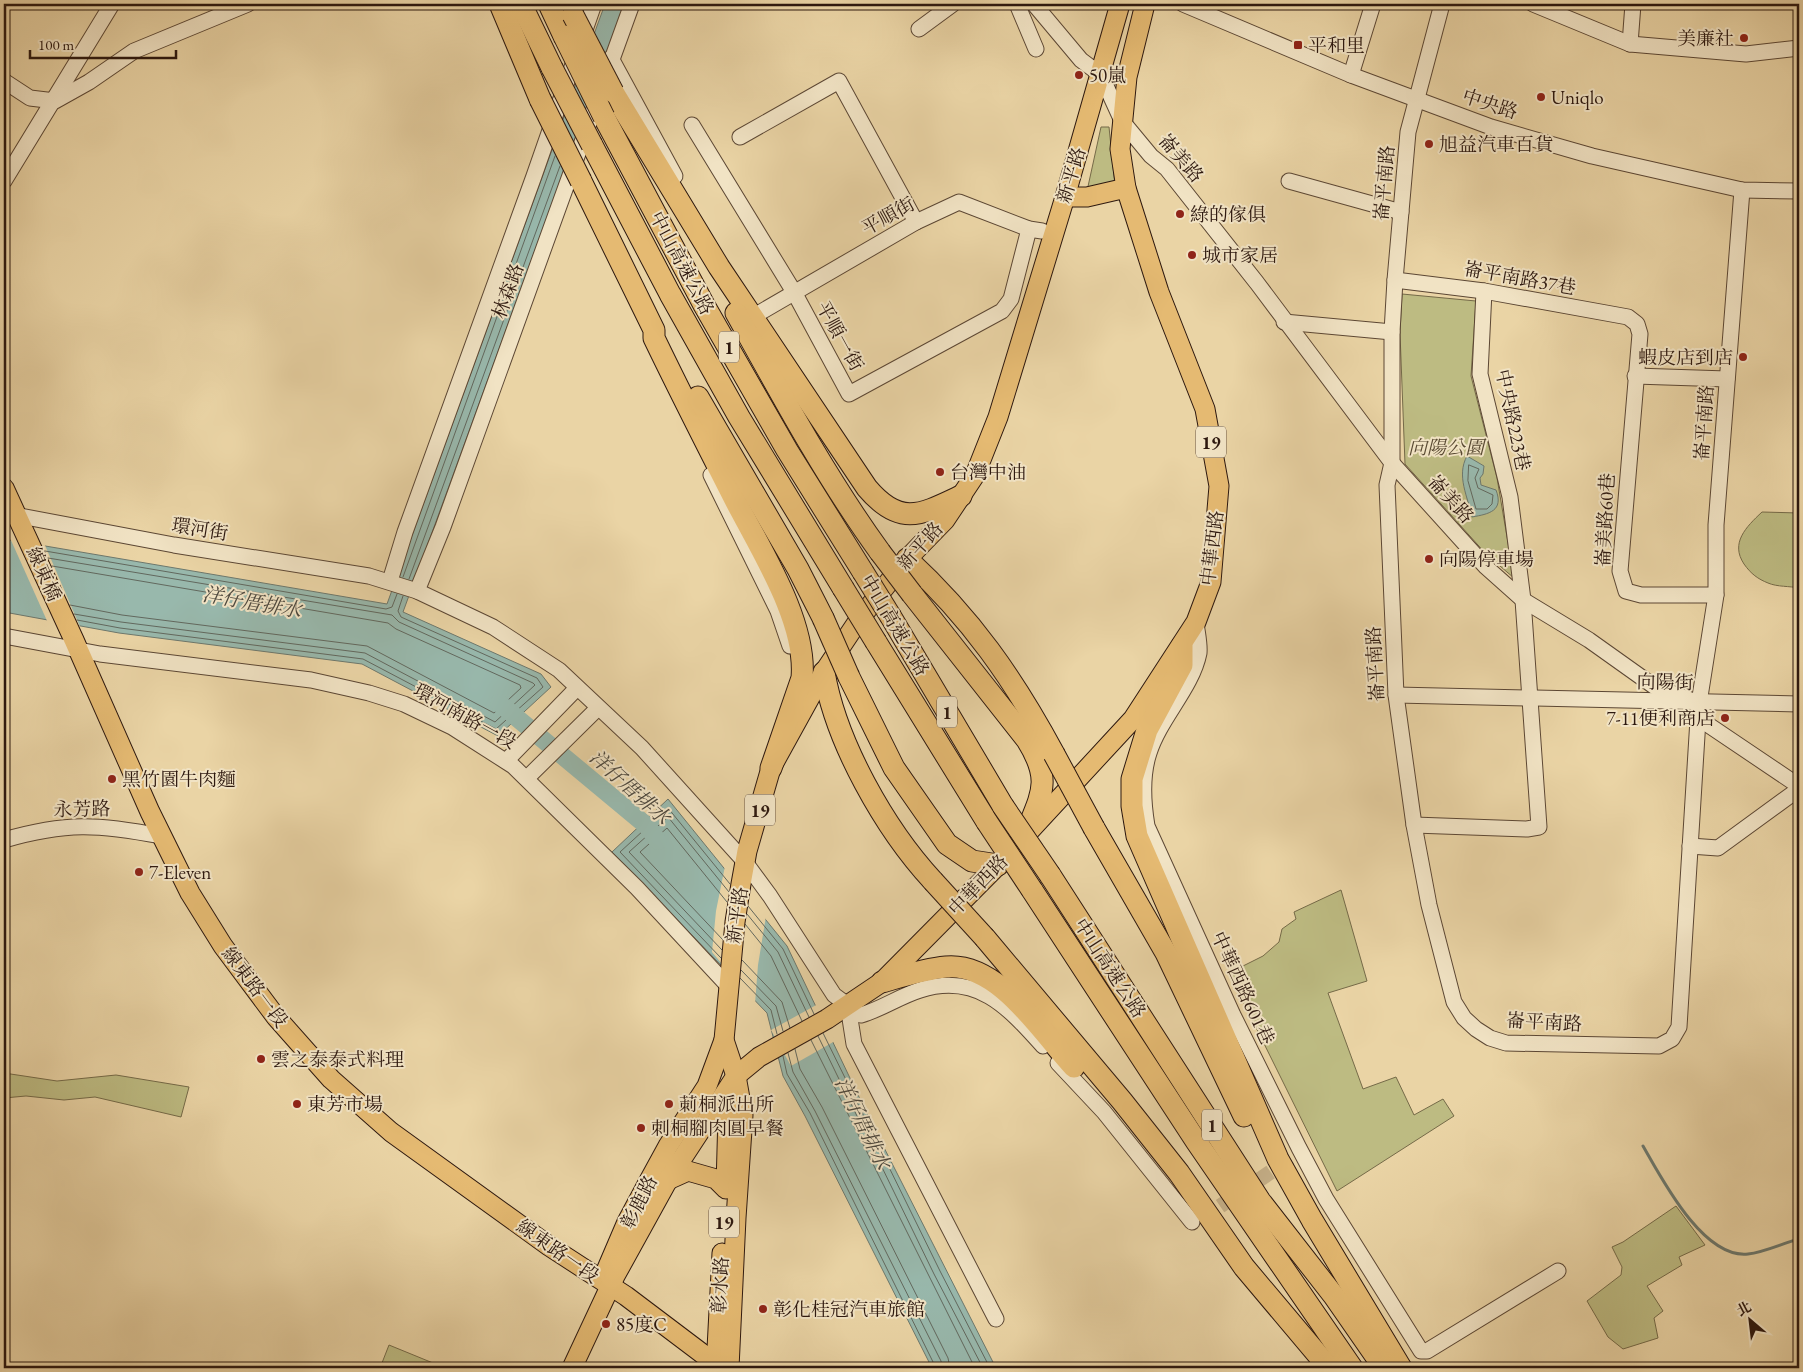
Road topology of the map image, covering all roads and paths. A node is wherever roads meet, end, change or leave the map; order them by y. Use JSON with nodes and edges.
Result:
{"nodes":[{"id":1,"x":112,"y":4,"type":"edge"},
{"id":2,"x":248,"y":4,"type":"edge"},
{"id":3,"x":500,"y":4,"type":"edge"},
{"id":4,"x":521,"y":4,"type":"edge"},
{"id":5,"x":549,"y":4,"type":"edge"},
{"id":6,"x":594,"y":4,"type":"edge"},
{"id":7,"x":632,"y":4,"type":"edge"},
{"id":8,"x":953,"y":4,"type":"edge"},
{"id":9,"x":1017,"y":4,"type":"edge"},
{"id":10,"x":1034,"y":4,"type":"edge"},
{"id":11,"x":1120,"y":4,"type":"edge"},
{"id":12,"x":1145,"y":4,"type":"edge"},
{"id":13,"x":1183,"y":4,"type":"edge"},
{"id":14,"x":1373,"y":4,"type":"edge"},
{"id":15,"x":1442,"y":4,"type":"edge"},
{"id":16,"x":1533,"y":4,"type":"edge"},
{"id":17,"x":1633,"y":4,"type":"edge"},
{"id":18,"x":570,"y":9,"type":"edge"},
{"id":19,"x":1215,"y":10,"type":"edge"},
{"id":20,"x":919,"y":29,"type":"dead end"},
{"id":21,"x":1630,"y":44,"type":"junction"},
{"id":22,"x":1799,"y":48,"type":"edge"},
{"id":23,"x":1036,"y":49,"type":"dead end"},
{"id":24,"x":611,"y":58,"type":"junction"},
{"id":25,"x":1101,"y":75,"type":"junction"},
{"id":26,"x":1351,"y":75,"type":"junction"},
{"id":27,"x":1127,"y":77,"type":"junction"},
{"id":28,"x":4,"y":81,"type":"edge"},
{"id":29,"x":55,"y":100,"type":"junction"},
{"id":30,"x":1417,"y":101,"type":"junction"},
{"id":31,"x":1122,"y":121,"type":"junction"},
{"id":32,"x":692,"y":125,"type":"dead end"},
{"id":33,"x":740,"y":137,"type":"dead end"},
{"id":34,"x":656,"y":166,"type":"junction"},
{"id":35,"x":4,"y":181,"type":"edge"},
{"id":36,"x":1289,"y":181,"type":"dead end"},
{"id":37,"x":1126,"y":188,"type":"junction"},
{"id":38,"x":1742,"y":190,"type":"junction"},
{"id":39,"x":1799,"y":191,"type":"edge"},
{"id":40,"x":1065,"y":197,"type":"junction"},
{"id":41,"x":1401,"y":212,"type":"junction"},
{"id":42,"x":916,"y":222,"type":"junction"},
{"id":43,"x":1035,"y":230,"type":"joint"},
{"id":44,"x":1395,"y":280,"type":"junction"},
{"id":45,"x":1484,"y":291,"type":"junction"},
{"id":46,"x":794,"y":292,"type":"junction"},
{"id":47,"x":1284,"y":322,"type":"junction"},
{"id":48,"x":654,"y":330,"type":"junction"},
{"id":49,"x":1392,"y":332,"type":"junction"},
{"id":50,"x":657,"y":360,"type":"dead end"},
{"id":51,"x":1635,"y":376,"type":"junction"},
{"id":52,"x":1727,"y":379,"type":"junction"},
{"id":53,"x":1392,"y":463,"type":"junction"},
{"id":54,"x":4,"y":488,"type":"edge"},
{"id":55,"x":961,"y":496,"type":"junction"},
{"id":56,"x":10,"y":514,"type":"edge"},
{"id":57,"x":907,"y":559,"type":"junction"},
{"id":58,"x":390,"y":581,"type":"junction"},
{"id":59,"x":417,"y":591,"type":"junction"},
{"id":60,"x":1716,"y":595,"type":"junction"},
{"id":61,"x":1522,"y":600,"type":"junction"},
{"id":62,"x":1196,"y":622,"type":"junction"},
{"id":63,"x":4,"y":636,"type":"edge"},
{"id":64,"x":75,"y":642,"type":"junction"},
{"id":65,"x":1182,"y":646,"type":"junction"},
{"id":66,"x":824,"y":672,"type":"junction"},
{"id":67,"x":577,"y":688,"type":"junction"},
{"id":68,"x":1396,"y":695,"type":"junction"},
{"id":69,"x":1531,"y":700,"type":"junction"},
{"id":70,"x":1699,"y":702,"type":"junction"},
{"id":71,"x":1799,"y":704,"type":"edge"},
{"id":72,"x":598,"y":708,"type":"junction"},
{"id":73,"x":506,"y":761,"type":"junction"},
{"id":74,"x":771,"y":768,"type":"junction"},
{"id":75,"x":527,"y":778,"type":"junction"},
{"id":76,"x":1799,"y":788,"type":"edge"},
{"id":77,"x":1414,"y":826,"type":"junction"},
{"id":78,"x":1026,"y":833,"type":"junction"},
{"id":79,"x":161,"y":836,"type":"junction"},
{"id":80,"x":4,"y":840,"type":"edge"},
{"id":81,"x":1690,"y":846,"type":"junction"},
{"id":82,"x":746,"y":857,"type":"junction"},
{"id":83,"x":998,"y":866,"type":"junction"},
{"id":84,"x":882,"y":982,"type":"junction"},
{"id":85,"x":729,"y":987,"type":"junction"},
{"id":86,"x":848,"y":1006,"type":"junction"},
{"id":87,"x":724,"y":1040,"type":"junction"},
{"id":88,"x":736,"y":1076,"type":"junction"},
{"id":89,"x":1278,"y":1158,"type":"junction"},
{"id":90,"x":668,"y":1180,"type":"junction"},
{"id":91,"x":726,"y":1189,"type":"junction"},
{"id":92,"x":1192,"y":1222,"type":"dead end"},
{"id":93,"x":1244,"y":1267,"type":"junction"},
{"id":94,"x":1558,"y":1271,"type":"dead end"},
{"id":95,"x":606,"y":1284,"type":"junction"},
{"id":96,"x":996,"y":1319,"type":"dead end"},
{"id":97,"x":722,"y":1367,"type":"edge"},
{"id":98,"x":559,"y":1368,"type":"edge"},
{"id":99,"x":572,"y":1368,"type":"edge"},
{"id":100,"x":1329,"y":1368,"type":"edge"},
{"id":101,"x":1352,"y":1368,"type":"edge"},
{"id":102,"x":1384,"y":1368,"type":"edge"},
{"id":103,"x":1401,"y":1368,"type":"edge"}],
"edges":[{"from":1,"to":29,"type":"street"},
{"from":2,"to":29,"type":"street"},
{"from":3,"to":48,"type":"highway","bridge":true},
{"from":4,"to":101,"type":"highway","name":"中山高速公路","number":"1","bridge":true},
{"from":5,"to":102,"type":"highway","name":"中山高速公路","number":"1","bridge":true},
{"from":6,"to":58,"type":"street","name":"林森路"},
{"from":7,"to":24,"type":"street","name":"林森路"},
{"from":8,"to":20,"type":"street"},
{"from":9,"to":23,"type":"street"},
{"from":10,"to":25,"type":"street"},
{"from":11,"to":25,"type":"main road","name":"新平路","number":"19"},
{"from":12,"to":27,"type":"main road","name":"中華西路","number":"19"},
{"from":13,"to":19,"type":"street","name":"中央路"},
{"from":14,"to":26,"type":"street"},
{"from":15,"to":30,"type":"street","name":"崙平南路"},
{"from":16,"to":21,"type":"street"},
{"from":17,"to":21,"type":"street"},
{"from":18,"to":34,"type":"highway","bridge":true},
{"from":19,"to":26,"type":"street","name":"中央路"},
{"from":21,"to":22,"type":"street"},
{"from":24,"to":46,"type":"street","name":"平順街"},
{"from":24,"to":59,"type":"street","name":"林森路"},
{"from":25,"to":27,"type":"street"},
{"from":25,"to":31,"type":"street","name":"崙美路"},
{"from":25,"to":40,"type":"main road","name":"新平路","number":"19"},
{"from":26,"to":30,"type":"street","name":"中央路"},
{"from":27,"to":31,"type":"main road","name":"中華西路","number":"19"},
{"from":28,"to":29,"type":"street"},
{"from":29,"to":35,"type":"street"},
{"from":30,"to":38,"type":"street","name":"中央路"},
{"from":30,"to":41,"type":"street","name":"崙平南路"},
{"from":31,"to":37,"type":"main road","name":"中華西路","number":"19"},
{"from":31,"to":47,"type":"street","name":"崙美路"},
{"from":32,"to":46,"type":"street","name":"平順一街"},
{"from":33,"to":42,"type":"street"},
{"from":34,"to":55,"type":"highway"},
{"from":34,"to":78,"type":"highway","bridge":true},
{"from":36,"to":41,"type":"street"},
{"from":37,"to":40,"type":"main road"},
{"from":37,"to":62,"type":"main road","name":"中華西路","number":"19"},
{"from":38,"to":39,"type":"street","name":"中央路"},
{"from":38,"to":52,"type":"street","name":"崙平南路"},
{"from":40,"to":55,"type":"main road","name":"新平路","number":"19"},
{"from":41,"to":44,"type":"street","name":"崙平南路"},
{"from":42,"to":43,"type":"street","name":"平順街"},
{"from":42,"to":46,"type":"street","name":"平順街"},
{"from":43,"to":46,"type":"street","name":"平順一街"},
{"from":44,"to":45,"type":"street","name":"崙平南路37巷"},
{"from":44,"to":49,"type":"street","name":"崙平南路"},
{"from":45,"to":51,"type":"street","name":"崙平南路37巷"},
{"from":45,"to":61,"type":"street","name":"中央路223巷"},
{"from":47,"to":49,"type":"street"},
{"from":47,"to":53,"type":"street","name":"崙美路"},
{"from":48,"to":74,"type":"highway"},
{"from":48,"to":83,"type":"highway","bridge":true},
{"from":49,"to":53,"type":"street","name":"崙平南路"},
{"from":50,"to":82,"type":"street"},
{"from":51,"to":52,"type":"street"},
{"from":51,"to":60,"type":"street","name":"崙美路60巷"},
{"from":52,"to":60,"type":"street","name":"崙平南路"},
{"from":53,"to":61,"type":"street","name":"崙美路"},
{"from":53,"to":68,"type":"street","name":"崙平南路"},
{"from":54,"to":56,"type":"main road"},
{"from":55,"to":57,"type":"main road","name":"新平路","number":"19"},
{"from":56,"to":58,"type":"street","name":"環河街"},
{"from":56,"to":64,"type":"main road","name":"線東橋"},
{"from":57,"to":66,"type":"main road","name":"新平路","number":"19"},
{"from":57,"to":89,"type":"highway","bridge":true},
{"from":58,"to":59,"type":"street","name":"環河街"},
{"from":59,"to":67,"type":"street","name":"環河街"},
{"from":60,"to":70,"type":"street","name":"崙平南路"},
{"from":61,"to":69,"type":"street","name":"中央路223巷"},
{"from":61,"to":70,"type":"street","name":"崙美路"},
{"from":62,"to":65,"type":"main road","name":"中華西路","number":"19"},
{"from":62,"to":94,"type":"street","name":"中華西路601巷"},
{"from":63,"to":64,"type":"street","name":"環河南路一段"},
{"from":64,"to":73,"type":"street","name":"環河南路一段"},
{"from":64,"to":79,"type":"main road","name":"線東路一段"},
{"from":65,"to":78,"type":"main road","name":"中華西路","number":"19"},
{"from":65,"to":89,"type":"highway"},
{"from":66,"to":74,"type":"main road","name":"新平路","number":"19"},
{"from":66,"to":93,"type":"highway","bridge":true},
{"from":67,"to":72,"type":"street","name":"環河街"},
{"from":67,"to":73,"type":"street"},
{"from":68,"to":69,"type":"street","name":"向陽街"},
{"from":68,"to":77,"type":"street","name":"崙平南路"},
{"from":69,"to":70,"type":"street","name":"向陽街"},
{"from":69,"to":77,"type":"street","name":"中央路223巷"},
{"from":70,"to":71,"type":"street","name":"向陽街"},
{"from":70,"to":76,"type":"street"},
{"from":70,"to":81,"type":"street","name":"崙平南路"},
{"from":72,"to":75,"type":"street"},
{"from":72,"to":82,"type":"street","name":"環河街"},
{"from":73,"to":75,"type":"street","name":"環河南路一段"},
{"from":74,"to":82,"type":"main road","name":"新平路","number":"19"},
{"from":75,"to":85,"type":"street","name":"環河南路一段"},
{"from":76,"to":81,"type":"street"},
{"from":77,"to":81,"type":"street","name":"崙平南路"},
{"from":78,"to":83,"type":"main road","name":"中華西路","number":"19"},
{"from":79,"to":80,"type":"street","name":"永芳路"},
{"from":79,"to":95,"type":"main road","name":"線東路一段"},
{"from":82,"to":85,"type":"main road","name":"新平路","number":"19"},
{"from":82,"to":86,"type":"street","name":"環河街"},
{"from":83,"to":84,"type":"main road","name":"中華西路","number":"19"},
{"from":84,"to":86,"type":"main road","name":"中華西路","number":"19"},
{"from":84,"to":93,"type":"highway"},
{"from":85,"to":87,"type":"main road","name":"新平路","number":"19"},
{"from":86,"to":88,"type":"main road","name":"中華西路","number":"19"},
{"from":86,"to":92,"type":"street"},
{"from":86,"to":96,"type":"street"},
{"from":87,"to":88,"type":"main road","name":"新平路","number":"19"},
{"from":87,"to":95,"type":"main road","name":"彰鹿路"},
{"from":88,"to":90,"type":"main road","name":"彰鹿路"},
{"from":88,"to":91,"type":"main road","name":"彰水路","number":"19"},
{"from":88,"to":97,"type":"main road","name":"彰水路","number":"19"},
{"from":89,"to":103,"type":"highway"},
{"from":90,"to":91,"type":"main road"},
{"from":90,"to":95,"type":"main road","name":"彰鹿路"},
{"from":91,"to":97,"type":"main road","name":"彰水路","number":"19"},
{"from":93,"to":100,"type":"highway"},
{"from":95,"to":97,"type":"main road","name":"線東路一段"},
{"from":95,"to":98,"type":"main road","name":"彰鹿路"},
{"from":95,"to":99,"type":"main road","name":"彰鹿路"}]}
